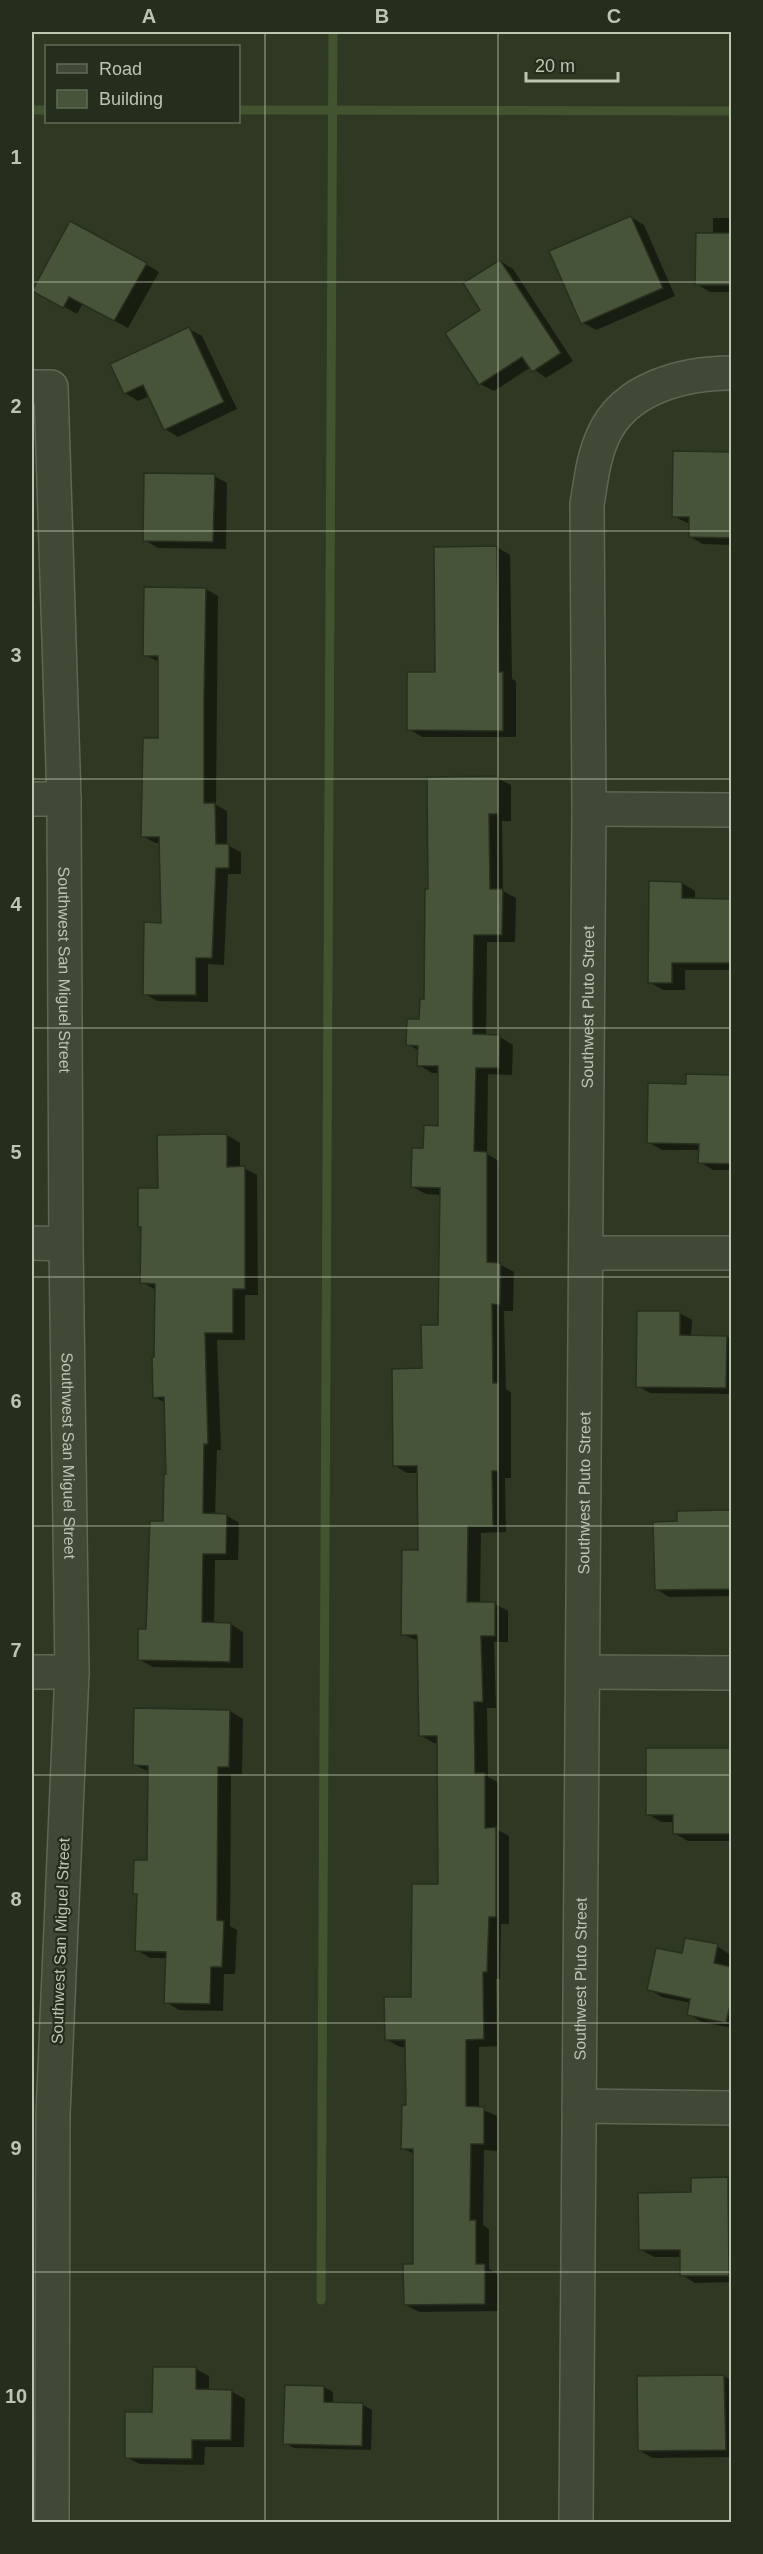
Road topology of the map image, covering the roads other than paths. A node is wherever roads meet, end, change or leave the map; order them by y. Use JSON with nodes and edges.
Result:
{"nodes":[{"id":1,"x":732,"y":373,"type":"edge"},
{"id":2,"x":41,"y":387,"type":"edge"},
{"id":3,"x":32,"y":799,"type":"edge"},
{"id":4,"x":64,"y":799,"type":"junction"},
{"id":5,"x":589,"y":809,"type":"junction"},
{"id":6,"x":732,"y":810,"type":"edge"},
{"id":7,"x":32,"y":1243,"type":"edge"},
{"id":8,"x":66,"y":1244,"type":"junction"},
{"id":9,"x":586,"y":1253,"type":"junction"},
{"id":10,"x":732,"y":1253,"type":"edge"},
{"id":11,"x":32,"y":1672,"type":"edge"},
{"id":12,"x":72,"y":1672,"type":"junction"},
{"id":13,"x":583,"y":1672,"type":"junction"},
{"id":14,"x":732,"y":1673,"type":"edge"},
{"id":15,"x":579,"y":2106,"type":"junction"},
{"id":16,"x":732,"y":2108,"type":"edge"},
{"id":17,"x":42,"y":2114,"type":"edge"},
{"id":18,"x":52,"y":2523,"type":"edge"},
{"id":19,"x":576,"y":2523,"type":"edge"}],
"edges":[{"from":1,"to":5,"type":"street","name":"Southwest Pluto Street"},
{"from":2,"to":4,"type":"street","name":"Southwest San Miguel Street"},
{"from":3,"to":4,"type":"street"},
{"from":4,"to":8,"type":"street","name":"Southwest San Miguel Street"},
{"from":5,"to":6,"type":"street"},
{"from":5,"to":9,"type":"street","name":"Southwest Pluto Street"},
{"from":7,"to":8,"type":"street"},
{"from":8,"to":12,"type":"street","name":"Southwest San Miguel Street"},
{"from":9,"to":10,"type":"street"},
{"from":9,"to":13,"type":"street","name":"Southwest Pluto Street"},
{"from":11,"to":12,"type":"street"},
{"from":12,"to":17,"type":"street","name":"Southwest San Miguel Street"},
{"from":13,"to":14,"type":"street"},
{"from":13,"to":15,"type":"street","name":"Southwest Pluto Street"},
{"from":15,"to":16,"type":"street"},
{"from":15,"to":19,"type":"street","name":"Southwest Pluto Street"},
{"from":17,"to":18,"type":"street","name":"Southwest San Miguel Street"}]}
